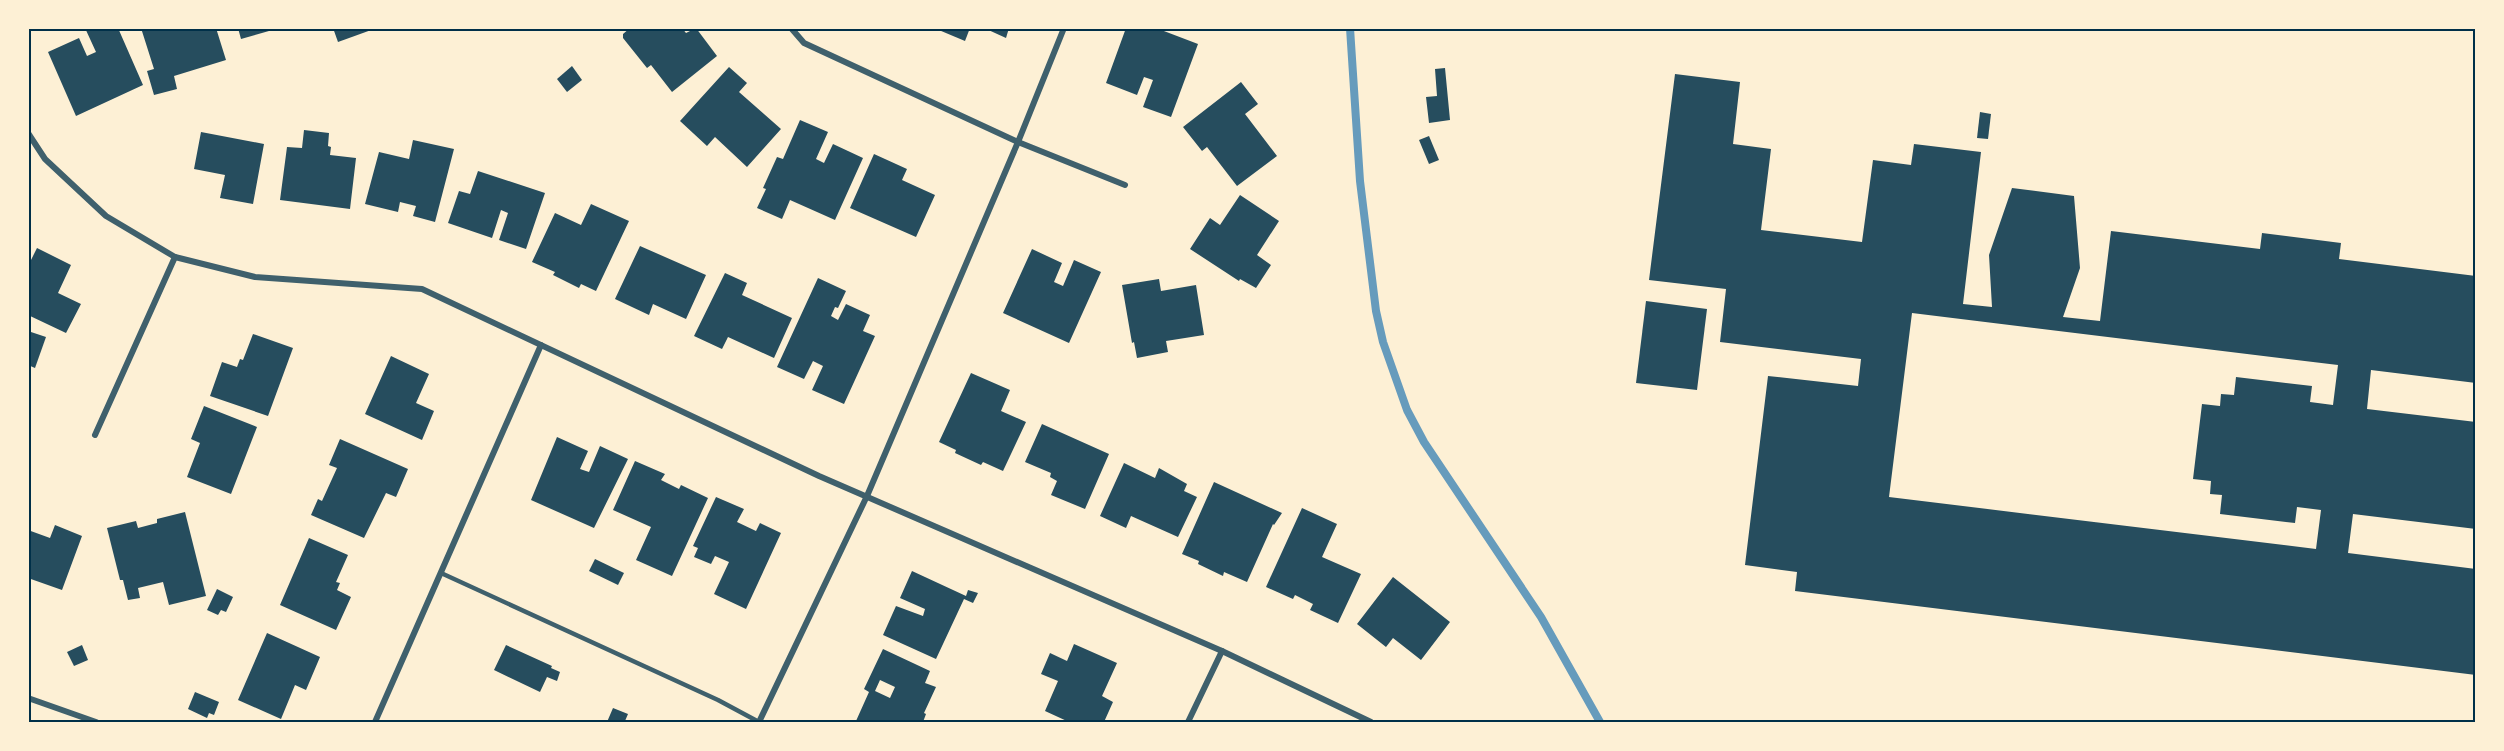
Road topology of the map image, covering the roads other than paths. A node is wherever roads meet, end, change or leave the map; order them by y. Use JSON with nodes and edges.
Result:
{"nodes":[{"id":1,"x":791,"y":28,"type":"edge"},
{"id":2,"x":1064,"y":28,"type":"edge"},
{"id":3,"x":28,"y":133,"type":"edge"},
{"id":4,"x":1018,"y":142,"type":"junction"},
{"id":5,"x":1125,"y":185,"type":"dead end"},
{"id":6,"x":175,"y":256,"type":"junction"},
{"id":7,"x":541,"y":345,"type":"junction"},
{"id":8,"x":94,"y":435,"type":"dead end"},
{"id":9,"x":867,"y":496,"type":"junction"},
{"id":10,"x":441,"y":573,"type":"junction"},
{"id":11,"x":1222,"y":651,"type":"junction"},
{"id":12,"x":28,"y":698,"type":"edge"},
{"id":13,"x":96,"y":723,"type":"edge"},
{"id":14,"x":375,"y":723,"type":"edge"},
{"id":15,"x":759,"y":723,"type":"edge"},
{"id":16,"x":1188,"y":723,"type":"edge"},
{"id":17,"x":1371,"y":723,"type":"edge"}],
"edges":[{"from":1,"to":4,"type":"street"},
{"from":2,"to":4,"type":"street"},
{"from":3,"to":6,"type":"street"},
{"from":4,"to":5,"type":"street"},
{"from":4,"to":9,"type":"street"},
{"from":6,"to":7,"type":"street"},
{"from":6,"to":8,"type":"street"},
{"from":7,"to":9,"type":"street"},
{"from":7,"to":10,"type":"street"},
{"from":9,"to":11,"type":"street"},
{"from":9,"to":15,"type":"street"},
{"from":10,"to":14,"type":"street"},
{"from":10,"to":15,"type":"lane"},
{"from":11,"to":16,"type":"street"},
{"from":11,"to":17,"type":"street"},
{"from":12,"to":13,"type":"street"}]}
